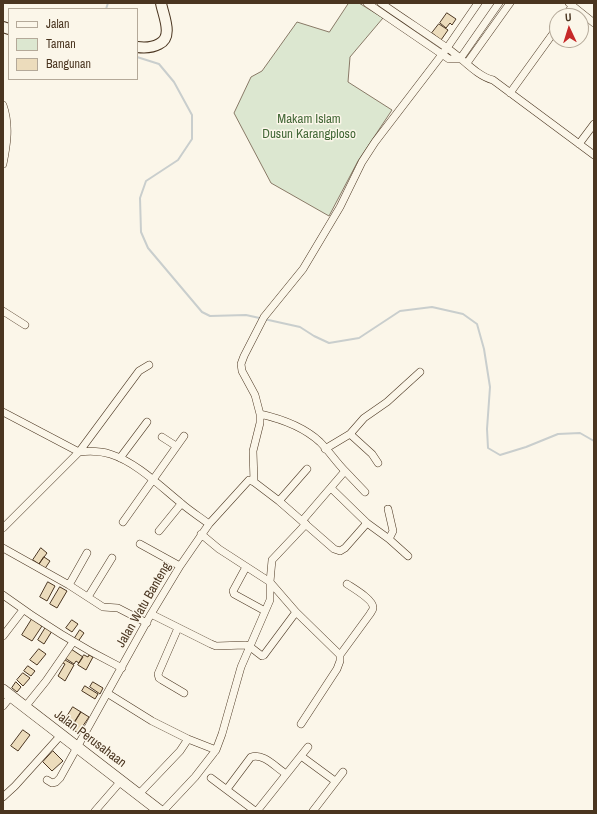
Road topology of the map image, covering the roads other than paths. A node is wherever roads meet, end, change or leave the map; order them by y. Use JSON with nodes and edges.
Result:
{"nodes":[{"id":1,"x":161,"y":3,"type":"edge"},
{"id":2,"x":367,"y":3,"type":"edge"},
{"id":3,"x":381,"y":3,"type":"edge"},
{"id":4,"x":478,"y":3,"type":"edge"},
{"id":5,"x":499,"y":3,"type":"edge"},
{"id":6,"x":510,"y":3,"type":"edge"},
{"id":7,"x":570,"y":5,"type":"edge"},
{"id":8,"x":594,"y":23,"type":"edge"},
{"id":9,"x":549,"y":39,"type":"edge"},
{"id":10,"x":138,"y":47,"type":"edge"},
{"id":11,"x":445,"y":51,"type":"junction"},
{"id":12,"x":460,"y":59,"type":"junction"},
{"id":13,"x":467,"y":64,"type":"junction"},
{"id":14,"x":510,"y":93,"type":"junction"},
{"id":15,"x":3,"y":105,"type":"edge"},
{"id":16,"x":594,"y":124,"type":"edge"},
{"id":17,"x":579,"y":144,"type":"junction"},
{"id":18,"x":594,"y":155,"type":"edge"},
{"id":19,"x":3,"y":164,"type":"edge"},
{"id":20,"x":3,"y":311,"type":"edge"},
{"id":21,"x":25,"y":325,"type":"dead end"},
{"id":22,"x":149,"y":365,"type":"dead end"},
{"id":23,"x":420,"y":372,"type":"dead end"},
{"id":24,"x":3,"y":412,"type":"edge"},
{"id":25,"x":260,"y":414,"type":"junction"},
{"id":26,"x":147,"y":422,"type":"dead end"},
{"id":27,"x":350,"y":434,"type":"junction"},
{"id":28,"x":184,"y":436,"type":"dead end"},
{"id":29,"x":162,"y":437,"type":"dead end"},
{"id":30,"x":176,"y":446,"type":"junction"},
{"id":31,"x":325,"y":449,"type":"junction"},
{"id":32,"x":79,"y":452,"type":"junction"},
{"id":33,"x":120,"y":458,"type":"junction"},
{"id":34,"x":378,"y":463,"type":"dead end"},
{"id":35,"x":307,"y":469,"type":"dead end"},
{"id":36,"x":345,"y":471,"type":"junction"},
{"id":37,"x":154,"y":480,"type":"junction"},
{"id":38,"x":250,"y":482,"type":"junction"},
{"id":39,"x":330,"y":488,"type":"junction"},
{"id":40,"x":365,"y":492,"type":"dead end"},
{"id":41,"x":279,"y":500,"type":"junction"},
{"id":42,"x":182,"y":504,"type":"junction"},
{"id":43,"x":388,"y":509,"type":"dead end"},
{"id":44,"x":123,"y":522,"type":"dead end"},
{"id":45,"x":304,"y":523,"type":"junction"},
{"id":46,"x":367,"y":523,"type":"junction"},
{"id":47,"x":209,"y":524,"type":"junction"},
{"id":48,"x":3,"y":528,"type":"edge"},
{"id":49,"x":159,"y":531,"type":"dead end"},
{"id":50,"x":201,"y":534,"type":"junction"},
{"id":51,"x":388,"y":539,"type":"junction"},
{"id":52,"x":140,"y":544,"type":"dead end"},
{"id":53,"x":3,"y":548,"type":"edge"},
{"id":54,"x":87,"y":553,"type":"dead end"},
{"id":55,"x":408,"y":556,"type":"dead end"},
{"id":56,"x":112,"y":558,"type":"dead end"},
{"id":57,"x":180,"y":566,"type":"junction"},
{"id":58,"x":246,"y":567,"type":"junction"},
{"id":59,"x":268,"y":581,"type":"junction"},
{"id":60,"x":347,"y":584,"type":"dead end"},
{"id":61,"x":69,"y":585,"type":"junction"},
{"id":62,"x":3,"y":595,"type":"edge"},
{"id":63,"x":88,"y":597,"type":"junction"},
{"id":64,"x":23,"y":610,"type":"junction"},
{"id":65,"x":264,"y":611,"type":"junction"},
{"id":66,"x":296,"y":612,"type":"junction"},
{"id":67,"x":151,"y":614,"type":"junction"},
{"id":68,"x":146,"y":623,"type":"junction"},
{"id":69,"x":178,"y":628,"type":"junction"},
{"id":70,"x":3,"y":636,"type":"edge"},
{"id":71,"x":73,"y":642,"type":"junction"},
{"id":72,"x":247,"y":646,"type":"junction"},
{"id":73,"x":340,"y":656,"type":"junction"},
{"id":74,"x":122,"y":668,"type":"junction"},
{"id":75,"x":7,"y":693,"type":"edge"},
{"id":76,"x":107,"y":693,"type":"junction"},
{"id":77,"x":184,"y":693,"type":"dead end"},
{"id":78,"x":3,"y":706,"type":"edge"},
{"id":79,"x":25,"y":707,"type":"junction"},
{"id":80,"x":301,"y":724,"type":"dead end"},
{"id":81,"x":61,"y":735,"type":"junction"},
{"id":82,"x":188,"y":739,"type":"junction"},
{"id":83,"x":308,"y":747,"type":"dead end"},
{"id":84,"x":78,"y":748,"type":"junction"},
{"id":85,"x":213,"y":748,"type":"junction"},
{"id":86,"x":301,"y":756,"type":"junction"},
{"id":87,"x":343,"y":772,"type":"dead end"},
{"id":88,"x":286,"y":774,"type":"junction"},
{"id":89,"x":211,"y":778,"type":"dead end"},
{"id":90,"x":47,"y":780,"type":"dead end"},
{"id":91,"x":121,"y":781,"type":"junction"},
{"id":92,"x":335,"y":781,"type":"junction"},
{"id":93,"x":227,"y":789,"type":"junction"},
{"id":94,"x":139,"y":794,"type":"junction"},
{"id":95,"x":3,"y":797,"type":"edge"},
{"id":96,"x":161,"y":810,"type":"edge"},
{"id":97,"x":95,"y":811,"type":"edge"},
{"id":98,"x":256,"y":811,"type":"edge"},
{"id":99,"x":313,"y":811,"type":"edge"}],
"edges":[{"from":1,"to":10,"type":"street"},
{"from":2,"to":11,"type":"street"},
{"from":3,"to":11,"type":"street"},
{"from":4,"to":11,"type":"street"},
{"from":5,"to":12,"type":"street"},
{"from":6,"to":13,"type":"street"},
{"from":7,"to":8,"type":"street"},
{"from":9,"to":14,"type":"street"},
{"from":11,"to":12,"type":"street"},
{"from":11,"to":25,"type":"street"},
{"from":12,"to":13,"type":"street"},
{"from":13,"to":14,"type":"street"},
{"from":14,"to":17,"type":"street"},
{"from":15,"to":19,"type":"street"},
{"from":16,"to":17,"type":"street"},
{"from":17,"to":18,"type":"street"},
{"from":20,"to":21,"type":"street"},
{"from":22,"to":32,"type":"street"},
{"from":23,"to":27,"type":"street"},
{"from":24,"to":32,"type":"street"},
{"from":25,"to":31,"type":"street"},
{"from":25,"to":38,"type":"street"},
{"from":26,"to":33,"type":"street"},
{"from":27,"to":31,"type":"street"},
{"from":27,"to":34,"type":"street"},
{"from":28,"to":30,"type":"street"},
{"from":29,"to":30,"type":"street"},
{"from":30,"to":37,"type":"street"},
{"from":31,"to":36,"type":"street"},
{"from":32,"to":33,"type":"street"},
{"from":32,"to":48,"type":"street"},
{"from":33,"to":37,"type":"street"},
{"from":35,"to":41,"type":"street"},
{"from":36,"to":39,"type":"street"},
{"from":36,"to":40,"type":"street"},
{"from":37,"to":42,"type":"street"},
{"from":37,"to":44,"type":"street"},
{"from":38,"to":41,"type":"street"},
{"from":38,"to":47,"type":"street","name":"Jalan Watu Banteng"},
{"from":39,"to":45,"type":"street"},
{"from":39,"to":46,"type":"street"},
{"from":41,"to":45,"type":"street"},
{"from":42,"to":47,"type":"street"},
{"from":42,"to":49,"type":"street"},
{"from":43,"to":51,"type":"street"},
{"from":45,"to":46,"type":"street"},
{"from":45,"to":59,"type":"street"},
{"from":46,"to":51,"type":"street"},
{"from":47,"to":50,"type":"street","name":"Jalan Watu Banteng"},
{"from":50,"to":57,"type":"street","name":"Jalan Watu Banteng"},
{"from":50,"to":58,"type":"street"},
{"from":51,"to":55,"type":"street"},
{"from":52,"to":57,"type":"street"},
{"from":53,"to":61,"type":"street"},
{"from":54,"to":61,"type":"street"},
{"from":56,"to":63,"type":"street"},
{"from":57,"to":67,"type":"street","name":"Jalan Watu Banteng"},
{"from":58,"to":59,"type":"street"},
{"from":58,"to":65,"type":"street"},
{"from":59,"to":65,"type":"street"},
{"from":59,"to":66,"type":"street"},
{"from":60,"to":73,"type":"street"},
{"from":61,"to":63,"type":"street"},
{"from":62,"to":64,"type":"street"},
{"from":63,"to":68,"type":"street"},
{"from":64,"to":70,"type":"street"},
{"from":64,"to":71,"type":"street"},
{"from":65,"to":72,"type":"street"},
{"from":66,"to":72,"type":"street"},
{"from":66,"to":73,"type":"street"},
{"from":67,"to":68,"type":"street","name":"Jalan Watu Banteng"},
{"from":67,"to":69,"type":"street"},
{"from":68,"to":74,"type":"street","name":"Jalan Watu Banteng"},
{"from":69,"to":72,"type":"street"},
{"from":69,"to":77,"type":"street"},
{"from":71,"to":74,"type":"street"},
{"from":71,"to":79,"type":"street"},
{"from":72,"to":85,"type":"street"},
{"from":73,"to":80,"type":"street"},
{"from":74,"to":76,"type":"street","name":"Jalan Watu Banteng"},
{"from":75,"to":78,"type":"street"},
{"from":75,"to":79,"type":"main road","name":"Jalan Perusahaan"},
{"from":76,"to":82,"type":"street"},
{"from":76,"to":84,"type":"street","name":"Jalan Watu Banteng"},
{"from":79,"to":81,"type":"main road","name":"Jalan Perusahaan"},
{"from":81,"to":84,"type":"main road","name":"Jalan Perusahaan"},
{"from":81,"to":95,"type":"street"},
{"from":82,"to":85,"type":"street"},
{"from":82,"to":94,"type":"street"},
{"from":83,"to":86,"type":"street"},
{"from":84,"to":90,"type":"street","name":"Jalan Watu Banteng"},
{"from":84,"to":91,"type":"main road","name":"Jalan Perusahaan"},
{"from":85,"to":96,"type":"street"},
{"from":86,"to":88,"type":"street"},
{"from":86,"to":92,"type":"street"},
{"from":87,"to":92,"type":"street"},
{"from":88,"to":93,"type":"street"},
{"from":88,"to":98,"type":"street"},
{"from":89,"to":93,"type":"street"},
{"from":91,"to":94,"type":"main road","name":"Jalan Perusahaan"},
{"from":91,"to":97,"type":"street"},
{"from":92,"to":99,"type":"street"},
{"from":93,"to":98,"type":"street"},
{"from":94,"to":96,"type":"main road","name":"Jalan Perusahaan"}]}
